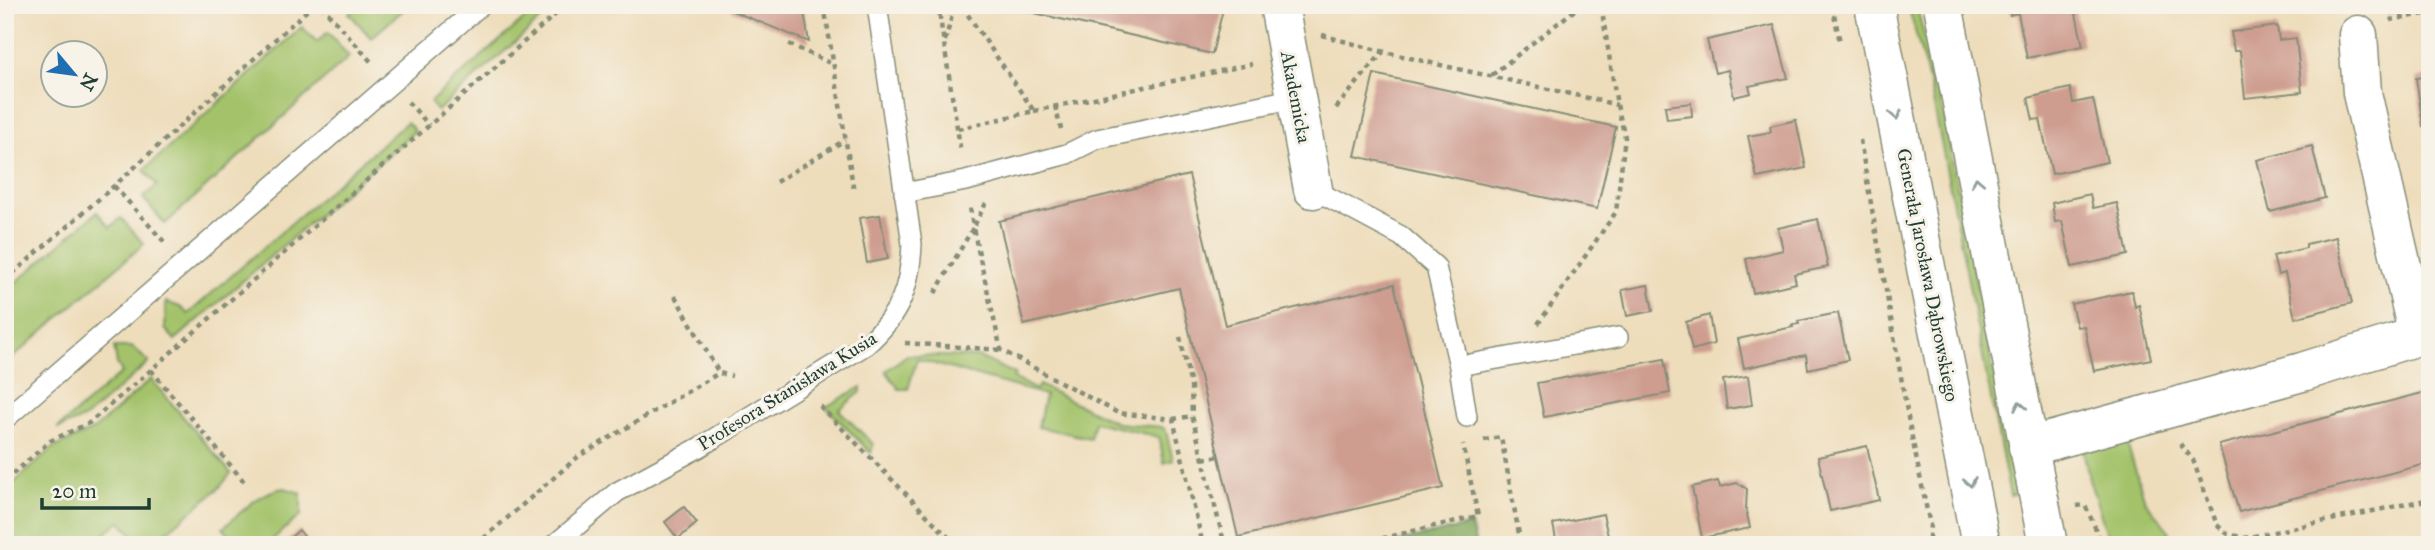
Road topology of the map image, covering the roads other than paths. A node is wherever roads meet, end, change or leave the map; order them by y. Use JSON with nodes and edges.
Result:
{"nodes":[{"id":1,"x":481,"y":5,"type":"edge"},
{"id":2,"x":877,"y":5,"type":"edge"},
{"id":3,"x":1874,"y":5,"type":"edge"},
{"id":4,"x":1943,"y":5,"type":"edge"},
{"id":5,"x":1283,"y":28,"type":"edge"},
{"id":6,"x":2358,"y":35,"type":"dead end"},
{"id":7,"x":1296,"y":96,"type":"junction"},
{"id":8,"x":1313,"y":189,"type":"joint"},
{"id":9,"x":904,"y":193,"type":"junction"},
{"id":10,"x":2424,"y":334,"type":"edge"},
{"id":11,"x":1618,"y":337,"type":"dead end"},
{"id":12,"x":1459,"y":366,"type":"junction"},
{"id":13,"x":1467,"y":417,"type":"road end"},
{"id":14,"x":5,"y":419,"type":"edge"},
{"id":15,"x":2028,"y":447,"type":"junction"},
{"id":16,"x":1966,"y":537,"type":"edge"},
{"id":17,"x":554,"y":545,"type":"edge"},
{"id":18,"x":2048,"y":545,"type":"edge"}],
"edges":[{"from":1,"to":14,"type":"lane"},
{"from":2,"to":9,"type":"lane","name":"Profesora Stanisława Kusia"},
{"from":3,"to":16,"type":"main road","name":"Generała Jarosława Dąbrowskiego","one_way":true},
{"from":15,"to":4,"type":"main road","one_way":true},
{"from":5,"to":7,"type":"main road","name":"Akademicka"},
{"from":6,"to":10,"type":"main road"},
{"from":7,"to":8,"type":"main road","name":"Akademicka"},
{"from":7,"to":9,"type":"lane"},
{"from":8,"to":12,"type":"lane"},
{"from":9,"to":17,"type":"lane","name":"Profesora Stanisława Kusia"},
{"from":10,"to":15,"type":"main road"},
{"from":11,"to":12,"type":"lane"},
{"from":12,"to":13,"type":"lane"},
{"from":15,"to":18,"type":"main road"}]}
